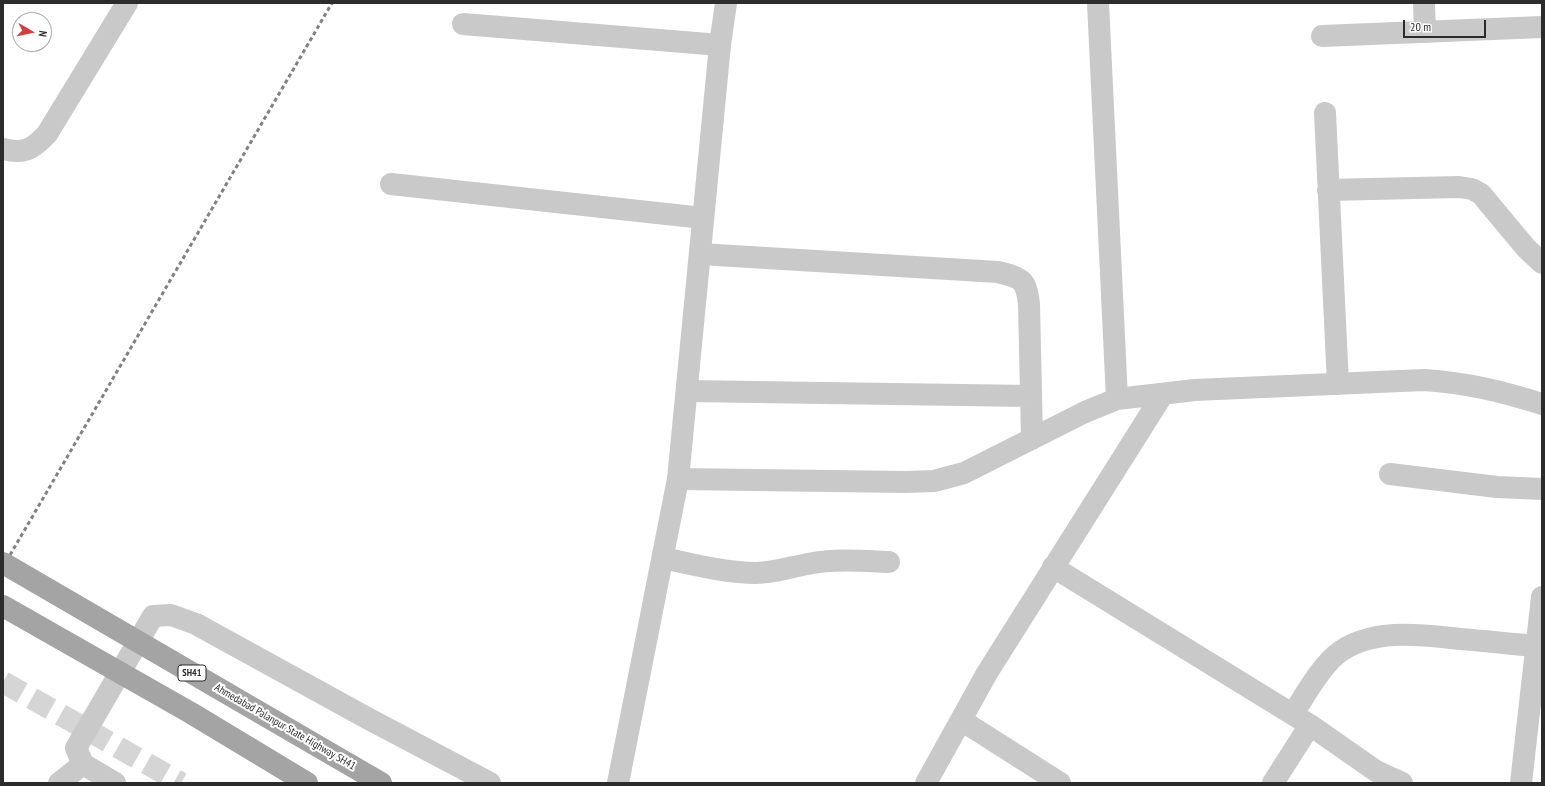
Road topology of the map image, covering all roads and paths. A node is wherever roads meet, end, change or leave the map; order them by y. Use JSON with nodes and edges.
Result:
{"nodes":[{"id":1,"x":127,"y":3,"type":"edge"},
{"id":2,"x":726,"y":3,"type":"edge"},
{"id":3,"x":1098,"y":3,"type":"edge"},
{"id":4,"x":1424,"y":3,"type":"edge"},
{"id":5,"x":463,"y":24,"type":"dead end"},
{"id":6,"x":1542,"y":27,"type":"edge"},
{"id":7,"x":1425,"y":32,"type":"junction"},
{"id":8,"x":1322,"y":36,"type":"dead end"},
{"id":9,"x":720,"y":45,"type":"junction"},
{"id":10,"x":1325,"y":113,"type":"dead end"},
{"id":11,"x":3,"y":149,"type":"edge"},
{"id":12,"x":391,"y":184,"type":"dead end"},
{"id":13,"x":1328,"y":190,"type":"junction"},
{"id":14,"x":703,"y":218,"type":"junction"},
{"id":15,"x":700,"y":254,"type":"junction"},
{"id":16,"x":1542,"y":263,"type":"edge"},
{"id":17,"x":1338,"y":384,"type":"junction"},
{"id":18,"x":687,"y":391,"type":"junction"},
{"id":19,"x":1163,"y":394,"type":"junction"},
{"id":20,"x":1031,"y":396,"type":"junction"},
{"id":21,"x":1117,"y":399,"type":"junction"},
{"id":22,"x":1542,"y":404,"type":"edge"},
{"id":23,"x":1032,"y":439,"type":"junction"},
{"id":24,"x":1390,"y":474,"type":"dead end"},
{"id":25,"x":678,"y":479,"type":"junction"},
{"id":26,"x":1542,"y":489,"type":"edge"},
{"id":27,"x":662,"y":558,"type":"junction"},
{"id":28,"x":888,"y":562,"type":"dead end"},
{"id":29,"x":3,"y":563,"type":"edge"},
{"id":30,"x":1053,"y":568,"type":"junction"},
{"id":31,"x":1542,"y":597,"type":"edge"},
{"id":32,"x":3,"y":606,"type":"edge"},
{"id":33,"x":1537,"y":646,"type":"junction"},
{"id":34,"x":1536,"y":709,"type":"edge"},
{"id":35,"x":1302,"y":719,"type":"junction"},
{"id":36,"x":961,"y":720,"type":"junction"},
{"id":37,"x":83,"y":764,"type":"junction"},
{"id":38,"x":59,"y":783,"type":"edge"},
{"id":39,"x":116,"y":783,"type":"edge"},
{"id":40,"x":307,"y":783,"type":"edge"},
{"id":41,"x":381,"y":783,"type":"edge"},
{"id":42,"x":490,"y":783,"type":"edge"},
{"id":43,"x":618,"y":783,"type":"edge"},
{"id":44,"x":926,"y":783,"type":"edge"},
{"id":45,"x":1060,"y":783,"type":"edge"},
{"id":46,"x":1273,"y":783,"type":"edge"},
{"id":47,"x":1402,"y":783,"type":"edge"},
{"id":48,"x":1522,"y":783,"type":"edge"}],
"edges":[{"from":1,"to":11,"type":"street"},
{"from":2,"to":9,"type":"street"},
{"from":3,"to":21,"type":"street"},
{"from":4,"to":7,"type":"street"},
{"from":5,"to":9,"type":"street"},
{"from":6,"to":7,"type":"street"},
{"from":7,"to":8,"type":"street"},
{"from":9,"to":14,"type":"street"},
{"from":10,"to":13,"type":"street"},
{"from":12,"to":14,"type":"street"},
{"from":13,"to":16,"type":"street"},
{"from":13,"to":17,"type":"street"},
{"from":14,"to":15,"type":"street"},
{"from":15,"to":18,"type":"street"},
{"from":15,"to":20,"type":"street"},
{"from":17,"to":19,"type":"street"},
{"from":17,"to":22,"type":"street"},
{"from":18,"to":20,"type":"street"},
{"from":18,"to":25,"type":"street"},
{"from":19,"to":21,"type":"street"},
{"from":19,"to":30,"type":"street"},
{"from":20,"to":23,"type":"street"},
{"from":21,"to":23,"type":"street"},
{"from":23,"to":25,"type":"street"},
{"from":24,"to":26,"type":"street"},
{"from":25,"to":27,"type":"street"},
{"from":27,"to":28,"type":"street"},
{"from":27,"to":43,"type":"street"},
{"from":29,"to":41,"type":"main road","name":"Ahmedabad Palanpur State Highway SH41","number":"SH41","bridge":true},
{"from":30,"to":35,"type":"street"},
{"from":30,"to":36,"type":"street"},
{"from":31,"to":33,"type":"street"},
{"from":32,"to":40,"type":"main road","bridge":true},
{"from":33,"to":34,"type":"street"},
{"from":33,"to":35,"type":"street"},
{"from":34,"to":48,"type":"street"},
{"from":35,"to":46,"type":"street"},
{"from":35,"to":47,"type":"street"},
{"from":36,"to":44,"type":"street"},
{"from":36,"to":45,"type":"street"},
{"from":37,"to":38,"type":"street"},
{"from":37,"to":39,"type":"street"},
{"from":37,"to":42,"type":"street"}]}
